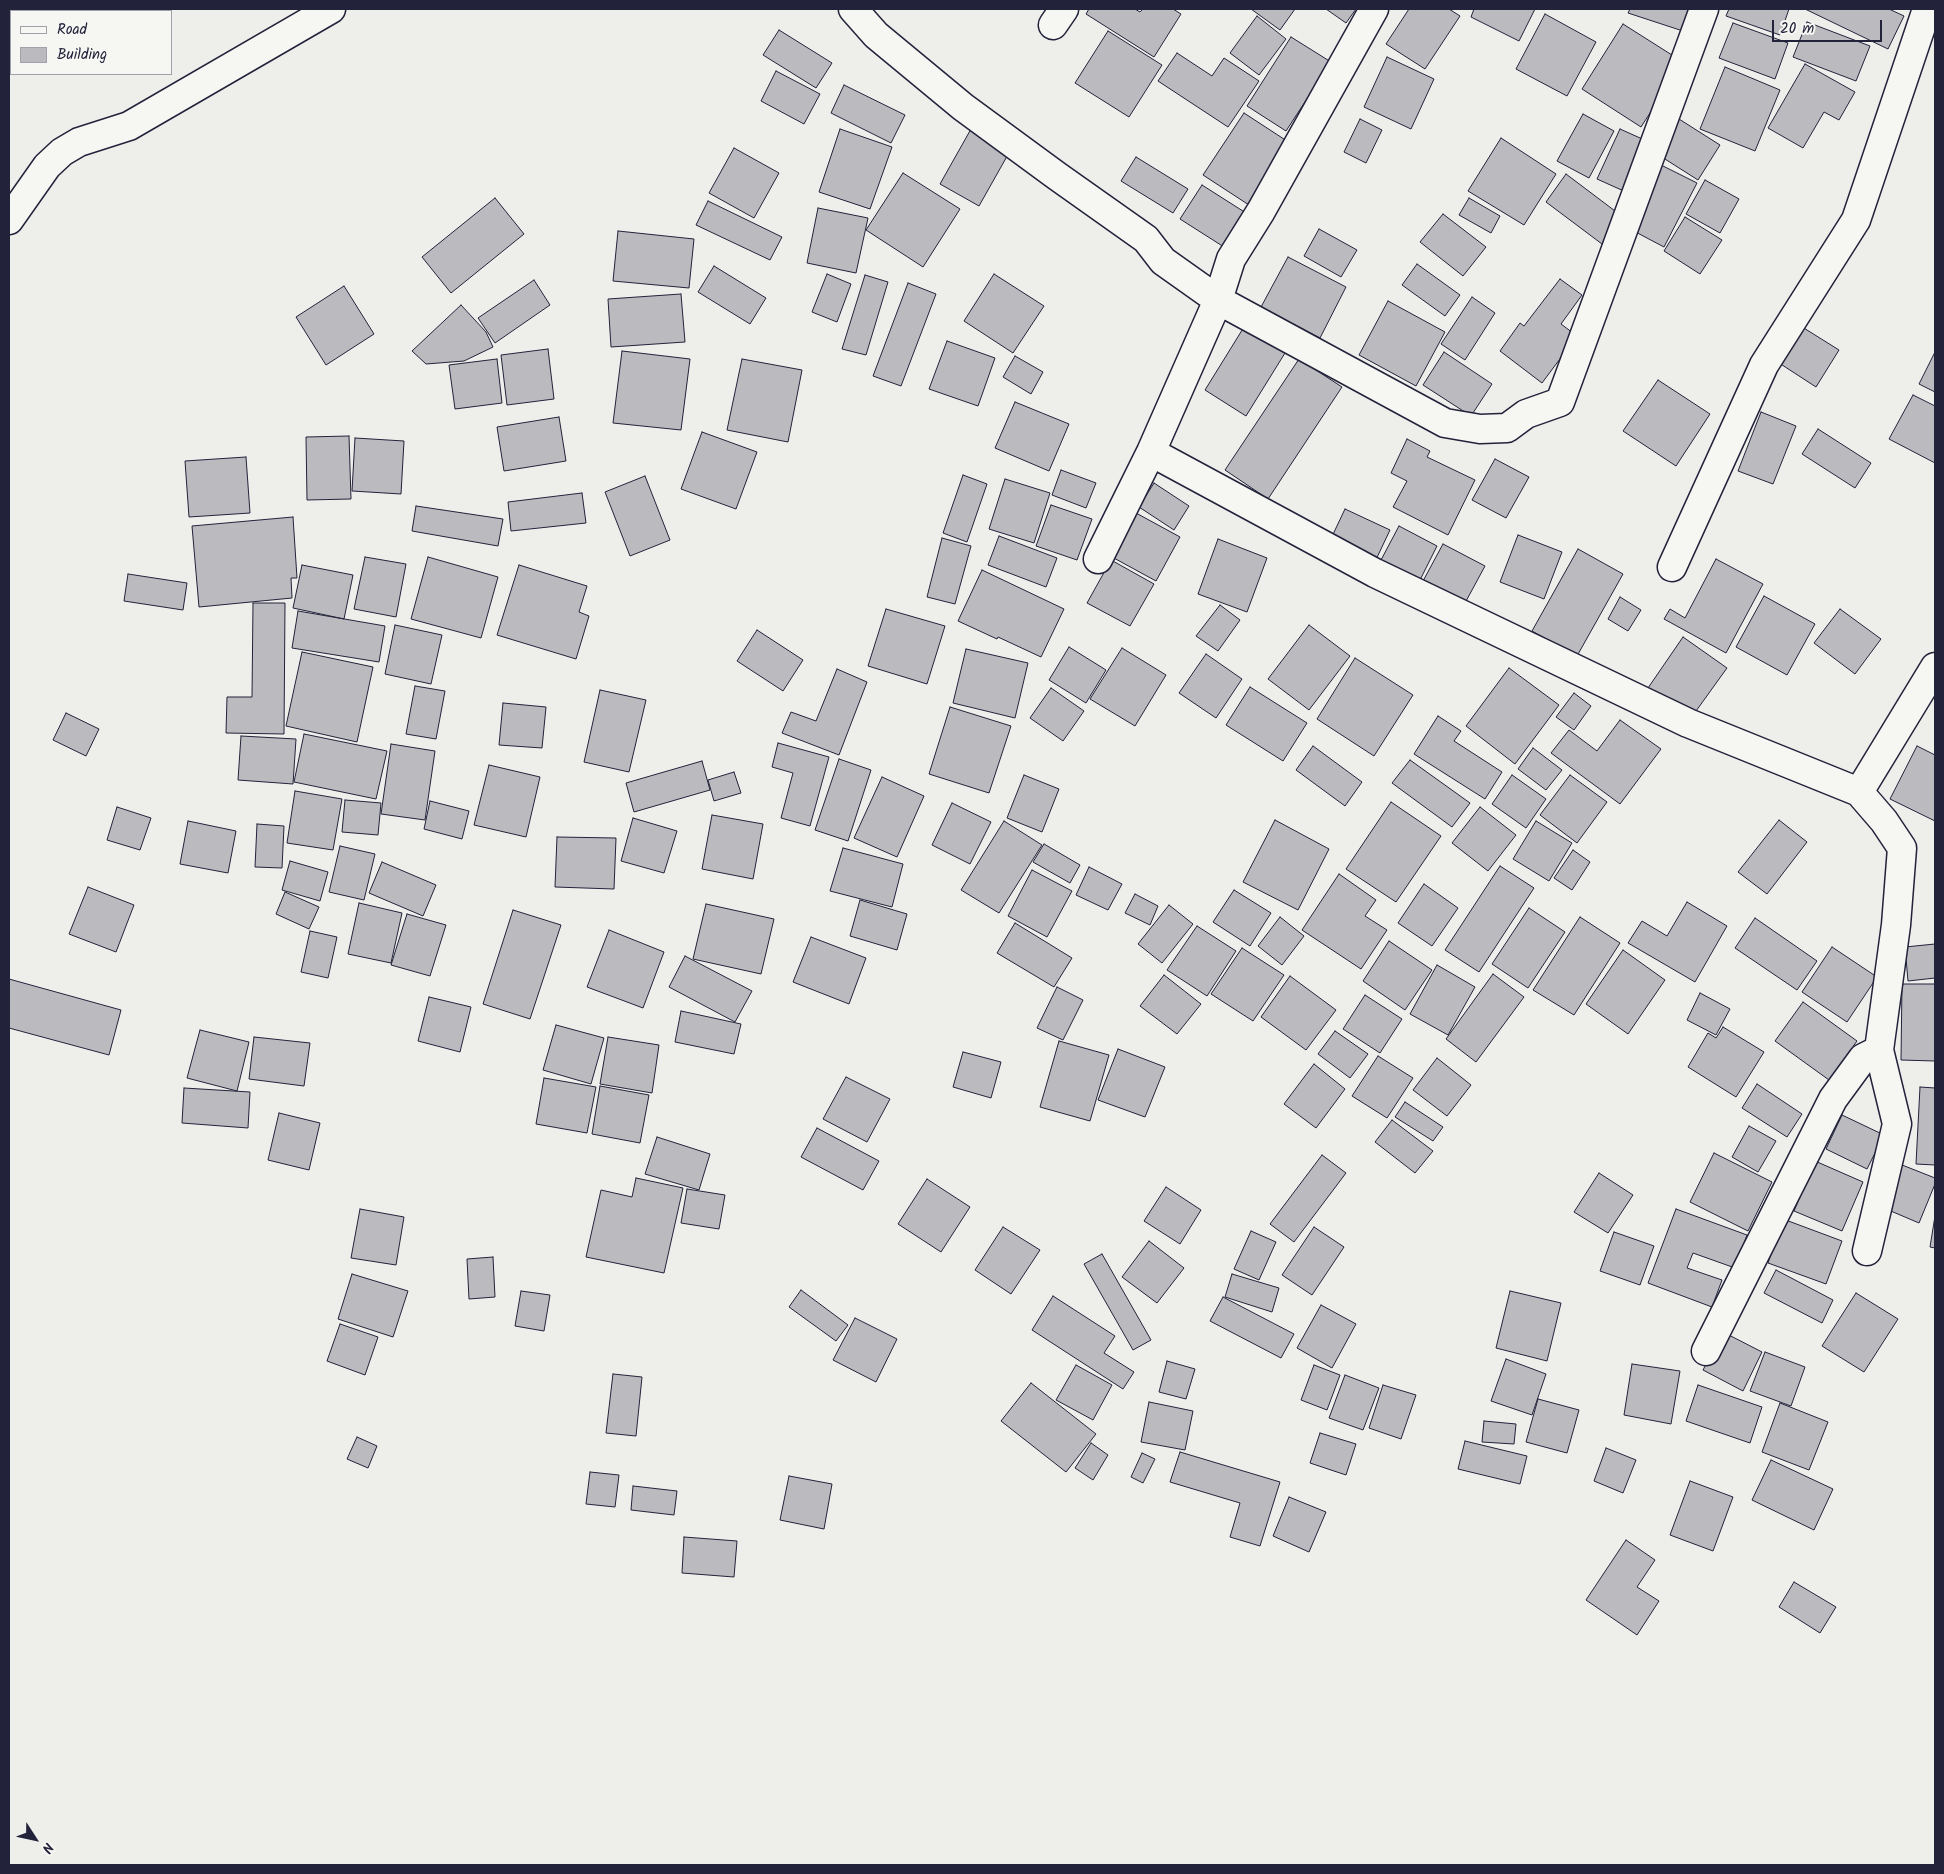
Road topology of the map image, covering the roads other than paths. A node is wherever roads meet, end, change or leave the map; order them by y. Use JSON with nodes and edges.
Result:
{"nodes":[{"id":1,"x":331,"y":9,"type":"edge"},
{"id":2,"x":854,"y":9,"type":"edge"},
{"id":3,"x":1374,"y":9,"type":"edge"},
{"id":4,"x":1704,"y":9,"type":"edge"},
{"id":5,"x":1928,"y":9,"type":"edge"},
{"id":6,"x":9,"y":220,"type":"edge"},
{"id":7,"x":1218,"y":300,"type":"junction"},
{"id":8,"x":1151,"y":452,"type":"junction"},
{"id":9,"x":1098,"y":559,"type":"dead end"},
{"id":10,"x":1672,"y":567,"type":"dead end"},
{"id":11,"x":1935,"y":667,"type":"edge"},
{"id":12,"x":1859,"y":792,"type":"junction"},
{"id":13,"x":1879,"y":1050,"type":"junction"},
{"id":14,"x":1867,"y":1251,"type":"dead end"},
{"id":15,"x":1706,"y":1351,"type":"dead end"}],
"edges":[{"from":1,"to":6,"type":"street"},
{"from":2,"to":7,"type":"street"},
{"from":3,"to":7,"type":"street"},
{"from":4,"to":7,"type":"street"},
{"from":5,"to":10,"type":"street"},
{"from":7,"to":8,"type":"street"},
{"from":8,"to":9,"type":"street"},
{"from":8,"to":12,"type":"street"},
{"from":11,"to":12,"type":"street"},
{"from":12,"to":13,"type":"street"},
{"from":13,"to":14,"type":"street"},
{"from":13,"to":15,"type":"street"}]}
